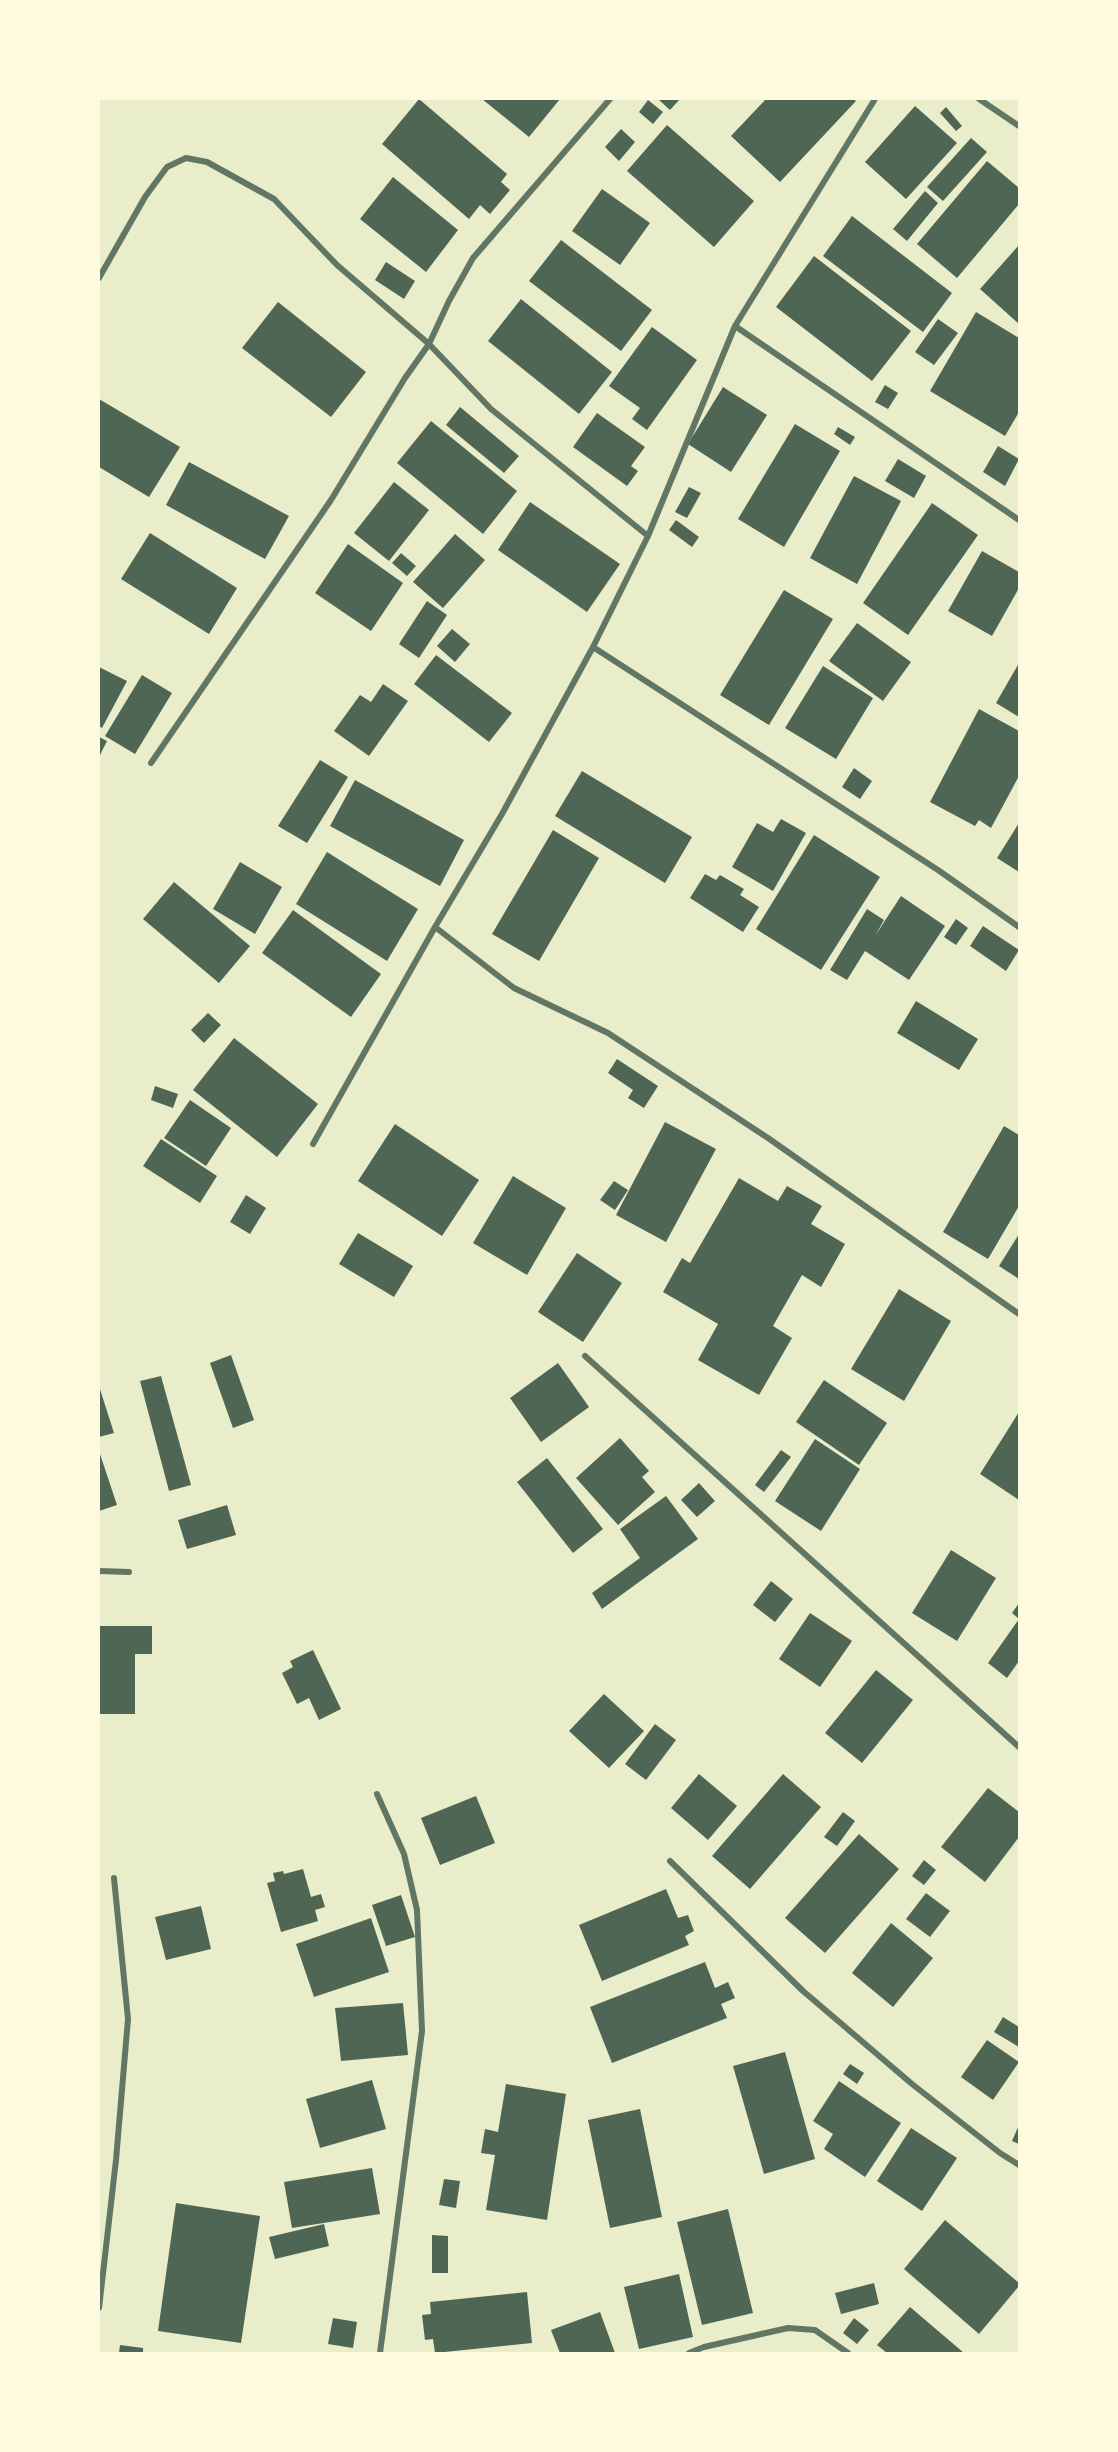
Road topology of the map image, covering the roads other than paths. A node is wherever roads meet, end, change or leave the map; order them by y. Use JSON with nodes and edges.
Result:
{"nodes":[{"id":1,"x":610,"y":99,"type":"edge"},
{"id":2,"x":875,"y":99,"type":"edge"},
{"id":3,"x":979,"y":99,"type":"edge"},
{"id":4,"x":1019,"y":126,"type":"edge"},
{"id":5,"x":99,"y":278,"type":"edge"},
{"id":6,"x":735,"y":326,"type":"junction"},
{"id":7,"x":429,"y":344,"type":"junction"},
{"id":8,"x":1019,"y":520,"type":"edge"},
{"id":9,"x":648,"y":536,"type":"junction"},
{"id":10,"x":593,"y":647,"type":"junction"},
{"id":11,"x":151,"y":763,"type":"dead end"},
{"id":12,"x":435,"y":927,"type":"junction"},
{"id":13,"x":1019,"y":927,"type":"edge"},
{"id":14,"x":313,"y":1144,"type":"dead end"},
{"id":15,"x":1019,"y":1314,"type":"edge"},
{"id":16,"x":585,"y":1356,"type":"dead end"},
{"id":17,"x":99,"y":1571,"type":"edge"},
{"id":18,"x":129,"y":1572,"type":"dead end"},
{"id":19,"x":1019,"y":1747,"type":"edge"},
{"id":20,"x":377,"y":1794,"type":"dead end"},
{"id":21,"x":670,"y":1862,"type":"dead end"},
{"id":22,"x":114,"y":1878,"type":"dead end"},
{"id":23,"x":1019,"y":2165,"type":"edge"},
{"id":24,"x":99,"y":2308,"type":"edge"},
{"id":25,"x":380,"y":2353,"type":"edge"},
{"id":26,"x":688,"y":2353,"type":"edge"},
{"id":27,"x":848,"y":2353,"type":"edge"}],
"edges":[{"from":1,"to":7,"type":"street"},
{"from":2,"to":6,"type":"street"},
{"from":3,"to":4,"type":"street"},
{"from":5,"to":7,"type":"street"},
{"from":6,"to":8,"type":"street"},
{"from":6,"to":9,"type":"street"},
{"from":7,"to":9,"type":"street"},
{"from":7,"to":11,"type":"street"},
{"from":9,"to":10,"type":"street"},
{"from":10,"to":12,"type":"street"},
{"from":10,"to":13,"type":"street"},
{"from":12,"to":14,"type":"street"},
{"from":12,"to":15,"type":"street"},
{"from":16,"to":19,"type":"street"},
{"from":17,"to":18,"type":"street"},
{"from":20,"to":25,"type":"street"},
{"from":21,"to":23,"type":"street"},
{"from":22,"to":24,"type":"street"},
{"from":26,"to":27,"type":"street"}]}
